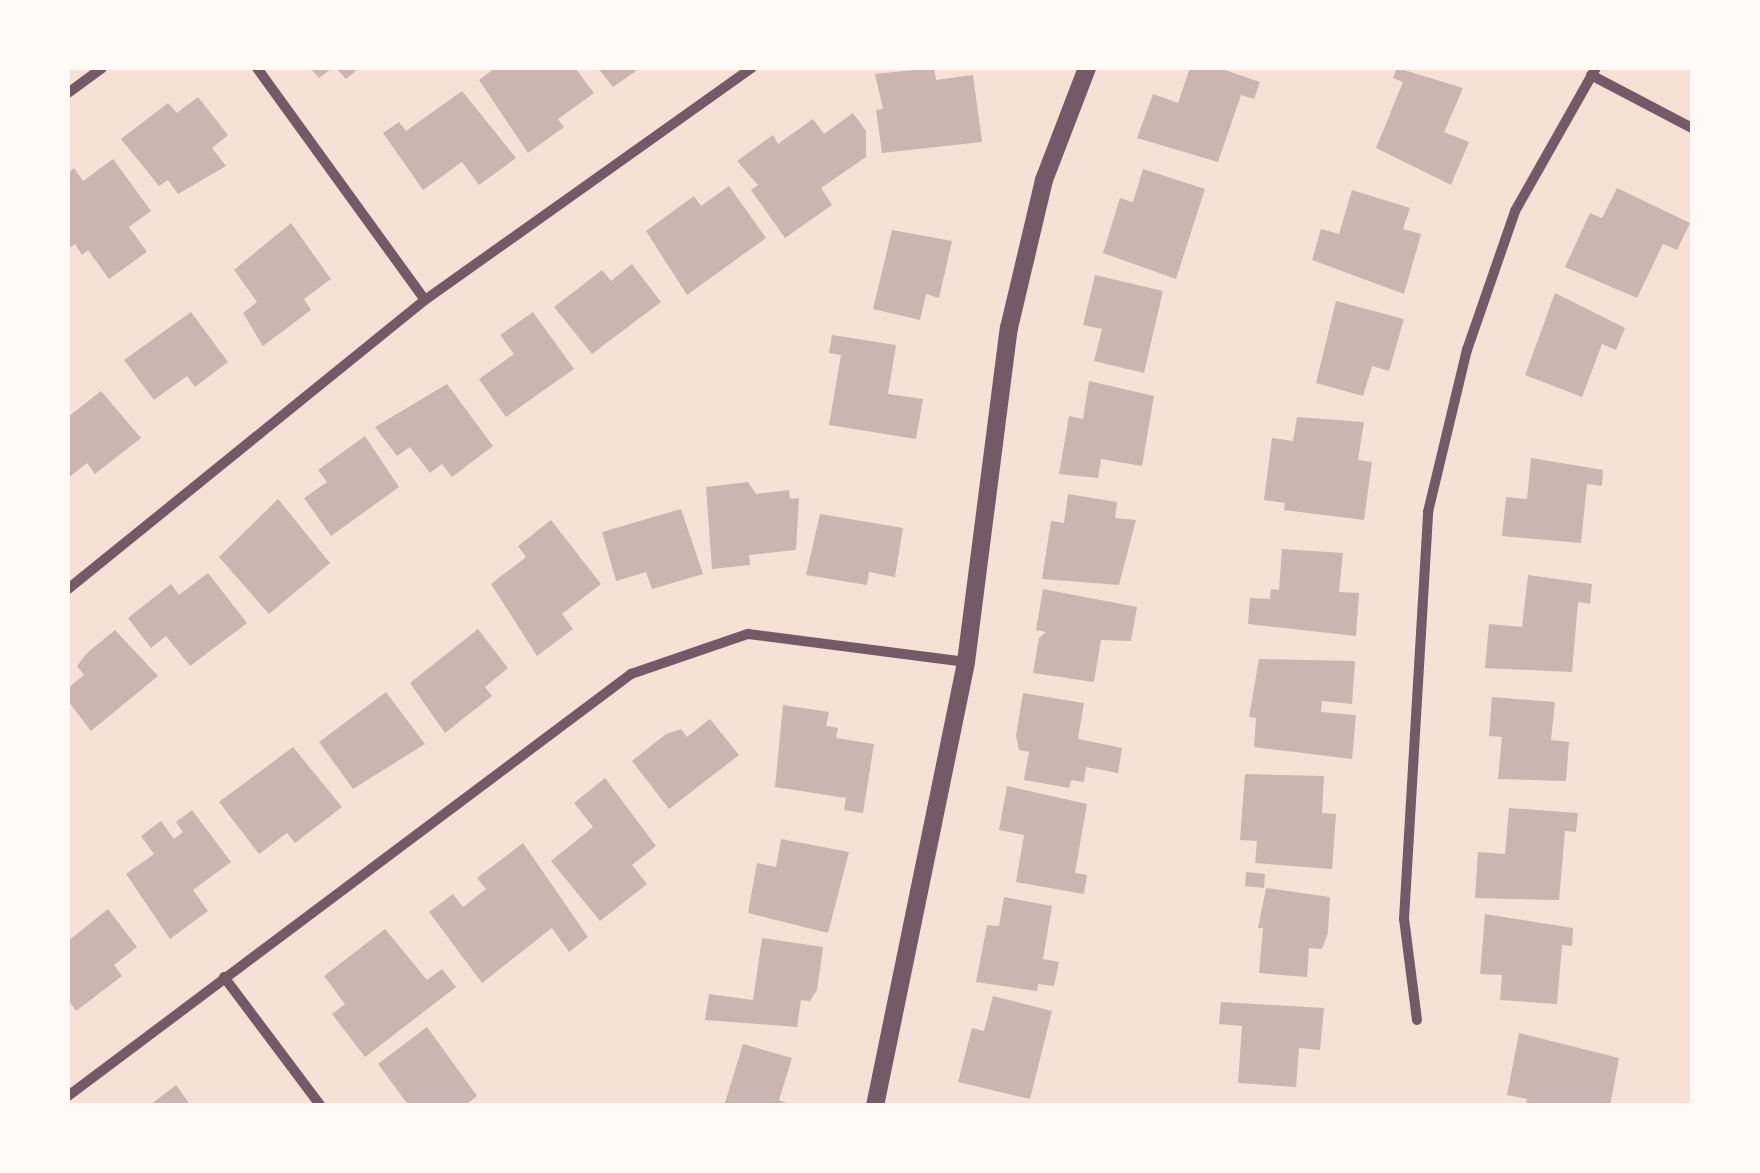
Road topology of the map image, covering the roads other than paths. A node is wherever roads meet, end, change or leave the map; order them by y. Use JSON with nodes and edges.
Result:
{"nodes":[{"id":1,"x":102,"y":68,"type":"edge"},
{"id":2,"x":256,"y":68,"type":"edge"},
{"id":3,"x":752,"y":68,"type":"edge"},
{"id":4,"x":1086,"y":68,"type":"edge"},
{"id":5,"x":1594,"y":72,"type":"edge"},
{"id":6,"x":68,"y":93,"type":"edge"},
{"id":7,"x":1692,"y":128,"type":"edge"},
{"id":8,"x":424,"y":300,"type":"junction"},
{"id":9,"x":68,"y":589,"type":"edge"},
{"id":10,"x":966,"y":662,"type":"junction"},
{"id":11,"x":224,"y":978,"type":"junction"},
{"id":12,"x":1417,"y":1020,"type":"dead end"},
{"id":13,"x":68,"y":1096,"type":"edge"},
{"id":14,"x":321,"y":1106,"type":"edge"},
{"id":15,"x":875,"y":1106,"type":"edge"}],
"edges":[{"from":1,"to":6,"type":"street"},
{"from":2,"to":8,"type":"street"},
{"from":3,"to":8,"type":"street"},
{"from":4,"to":10,"type":"street"},
{"from":5,"to":7,"type":"street"},
{"from":5,"to":12,"type":"street"},
{"from":8,"to":9,"type":"street"},
{"from":10,"to":11,"type":"street"},
{"from":10,"to":15,"type":"street"},
{"from":11,"to":13,"type":"street"},
{"from":11,"to":14,"type":"street"}]}
